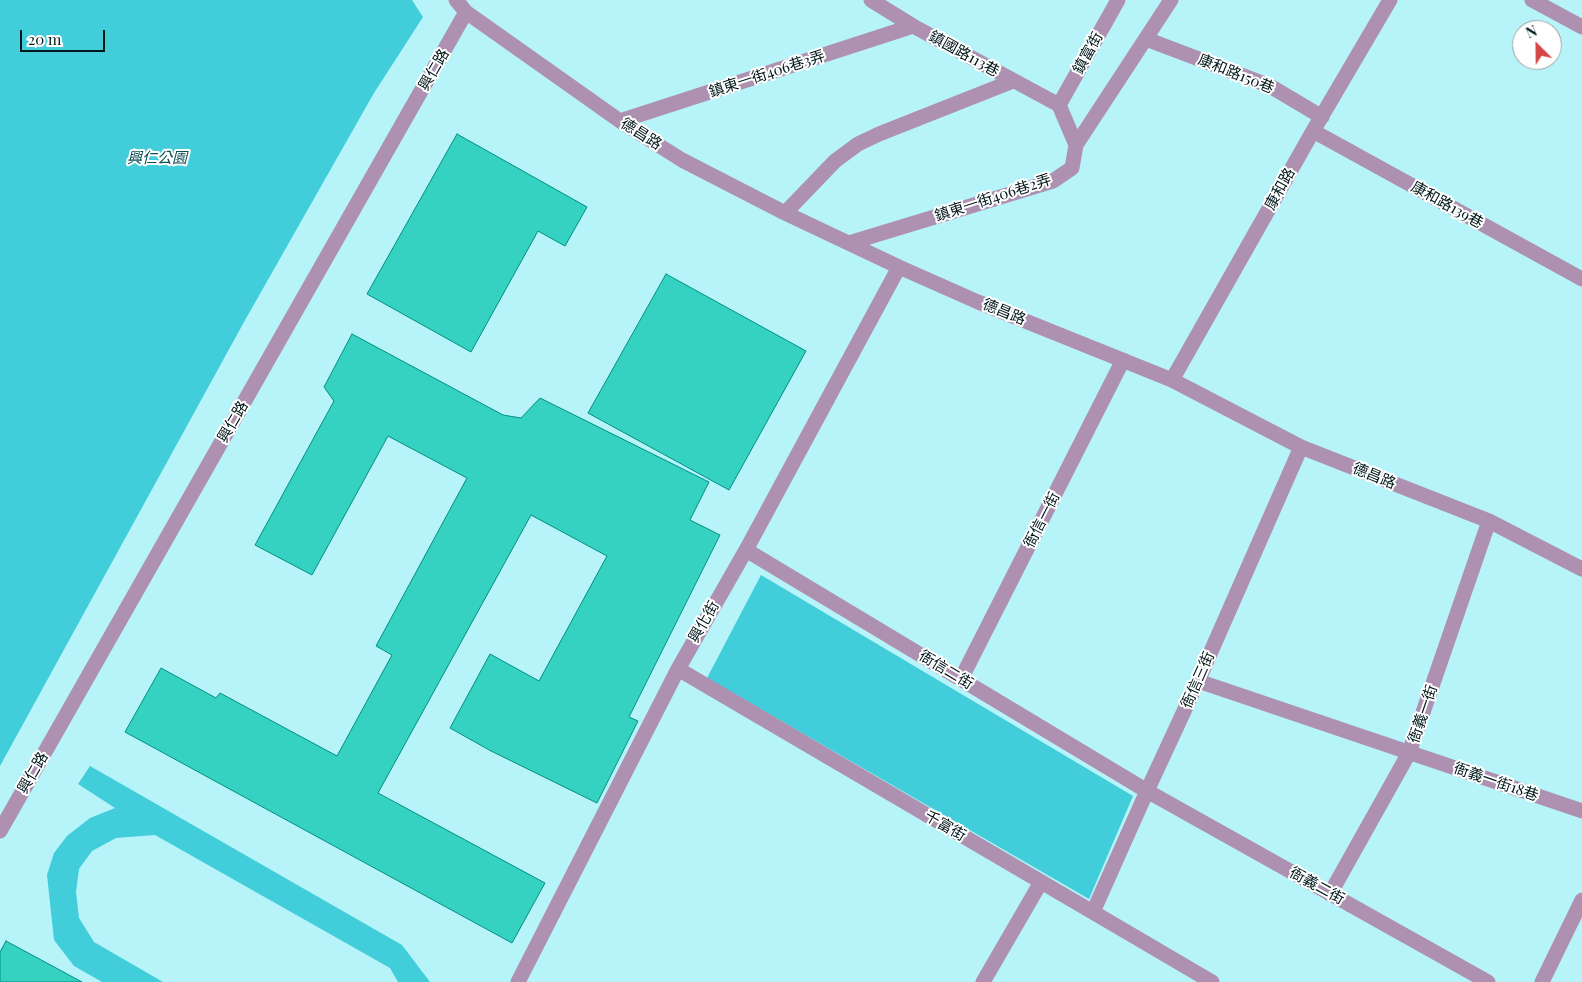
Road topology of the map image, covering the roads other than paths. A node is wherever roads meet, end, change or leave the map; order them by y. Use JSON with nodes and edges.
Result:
{"nodes":[{"id":1,"x":456,"y":0,"type":"edge"},
{"id":2,"x":871,"y":0,"type":"edge"},
{"id":3,"x":1118,"y":0,"type":"edge"},
{"id":4,"x":1171,"y":0,"type":"edge"},
{"id":5,"x":1390,"y":0,"type":"edge"},
{"id":6,"x":1532,"y":0,"type":"edge"},
{"id":7,"x":466,"y":12,"type":"junction"},
{"id":8,"x":913,"y":26,"type":"junction"},
{"id":9,"x":1582,"y":27,"type":"edge"},
{"id":10,"x":1146,"y":39,"type":"junction"},
{"id":11,"x":1013,"y":81,"type":"junction"},
{"id":12,"x":1059,"y":105,"type":"junction"},
{"id":13,"x":1322,"y":117,"type":"junction"},
{"id":14,"x":620,"y":121,"type":"junction"},
{"id":15,"x":1313,"y":131,"type":"junction"},
{"id":16,"x":1076,"y":145,"type":"junction"},
{"id":17,"x":786,"y":213,"type":"junction"},
{"id":18,"x":849,"y":243,"type":"junction"},
{"id":19,"x":899,"y":267,"type":"junction"},
{"id":20,"x":1582,"y":279,"type":"edge"},
{"id":21,"x":1123,"y":360,"type":"junction"},
{"id":22,"x":1172,"y":380,"type":"junction"},
{"id":23,"x":1301,"y":447,"type":"junction"},
{"id":24,"x":1489,"y":522,"type":"junction"},
{"id":25,"x":746,"y":550,"type":"junction"},
{"id":26,"x":1582,"y":569,"type":"edge"},
{"id":27,"x":678,"y":669,"type":"junction"},
{"id":28,"x":961,"y":679,"type":"junction"},
{"id":29,"x":1198,"y":681,"type":"junction"},
{"id":30,"x":1409,"y":753,"type":"junction"},
{"id":31,"x":1147,"y":791,"type":"junction"},
{"id":32,"x":1582,"y":811,"type":"edge"},
{"id":33,"x":0,"y":831,"type":"edge"},
{"id":34,"x":1041,"y":882,"type":"junction"},
{"id":35,"x":1330,"y":894,"type":"junction"},
{"id":36,"x":1582,"y":900,"type":"edge"},
{"id":37,"x":1093,"y":912,"type":"junction"},
{"id":38,"x":518,"y":982,"type":"edge"},
{"id":39,"x":983,"y":982,"type":"edge"},
{"id":40,"x":1212,"y":982,"type":"edge"},
{"id":41,"x":1488,"y":982,"type":"edge"},
{"id":42,"x":1542,"y":982,"type":"edge"}],
"edges":[{"from":1,"to":7,"type":"street","name":"德昌路"},
{"from":2,"to":8,"type":"street","name":"鎮國路113巷"},
{"from":3,"to":12,"type":"street","name":"鎮富街"},
{"from":4,"to":10,"type":"street"},
{"from":5,"to":13,"type":"street","name":"康和路"},
{"from":6,"to":9,"type":"street"},
{"from":7,"to":14,"type":"street","name":"德昌路"},
{"from":7,"to":33,"type":"street","name":"興仁路"},
{"from":8,"to":11,"type":"street","name":"鎮國路113巷"},
{"from":8,"to":14,"type":"street","name":"鎮東一街406巷3弄"},
{"from":10,"to":13,"type":"street","name":"康和路150巷"},
{"from":10,"to":16,"type":"street"},
{"from":11,"to":12,"type":"street","name":"鎮國路113巷"},
{"from":11,"to":17,"type":"street"},
{"from":12,"to":16,"type":"street"},
{"from":13,"to":15,"type":"street","name":"康和路"},
{"from":14,"to":17,"type":"street","name":"德昌路"},
{"from":15,"to":20,"type":"street","name":"康和路139巷"},
{"from":15,"to":22,"type":"street","name":"康和路"},
{"from":16,"to":18,"type":"street","name":"鎮東一街406巷2弄"},
{"from":17,"to":18,"type":"street","name":"德昌路"},
{"from":18,"to":19,"type":"street","name":"德昌路"},
{"from":19,"to":21,"type":"street","name":"德昌路"},
{"from":19,"to":25,"type":"street","name":"興化街"},
{"from":21,"to":22,"type":"street","name":"德昌路"},
{"from":21,"to":28,"type":"street","name":"衙信一街"},
{"from":22,"to":23,"type":"street","name":"德昌路"},
{"from":23,"to":24,"type":"street","name":"德昌路"},
{"from":23,"to":29,"type":"street","name":"衙信三街"},
{"from":24,"to":26,"type":"street","name":"德昌路"},
{"from":24,"to":30,"type":"street","name":"衙義一街"},
{"from":25,"to":27,"type":"street","name":"興化街"},
{"from":25,"to":28,"type":"street","name":"衙信二街"},
{"from":27,"to":34,"type":"street","name":"千富街"},
{"from":27,"to":38,"type":"street","name":"興化街"},
{"from":28,"to":31,"type":"street","name":"衙信二街"},
{"from":29,"to":30,"type":"street","name":"衙義一街18巷"},
{"from":29,"to":31,"type":"street","name":"衙信三街"},
{"from":30,"to":32,"type":"street","name":"衙義一街18巷"},
{"from":30,"to":35,"type":"street","name":"衙義一街"},
{"from":31,"to":35,"type":"street","name":"衙義二街"},
{"from":31,"to":37,"type":"street","name":"衙信三街"},
{"from":34,"to":37,"type":"street","name":"千富街"},
{"from":34,"to":39,"type":"street"},
{"from":35,"to":41,"type":"street","name":"衙義二街"},
{"from":36,"to":42,"type":"street"},
{"from":37,"to":40,"type":"street","name":"千富街"}]}
